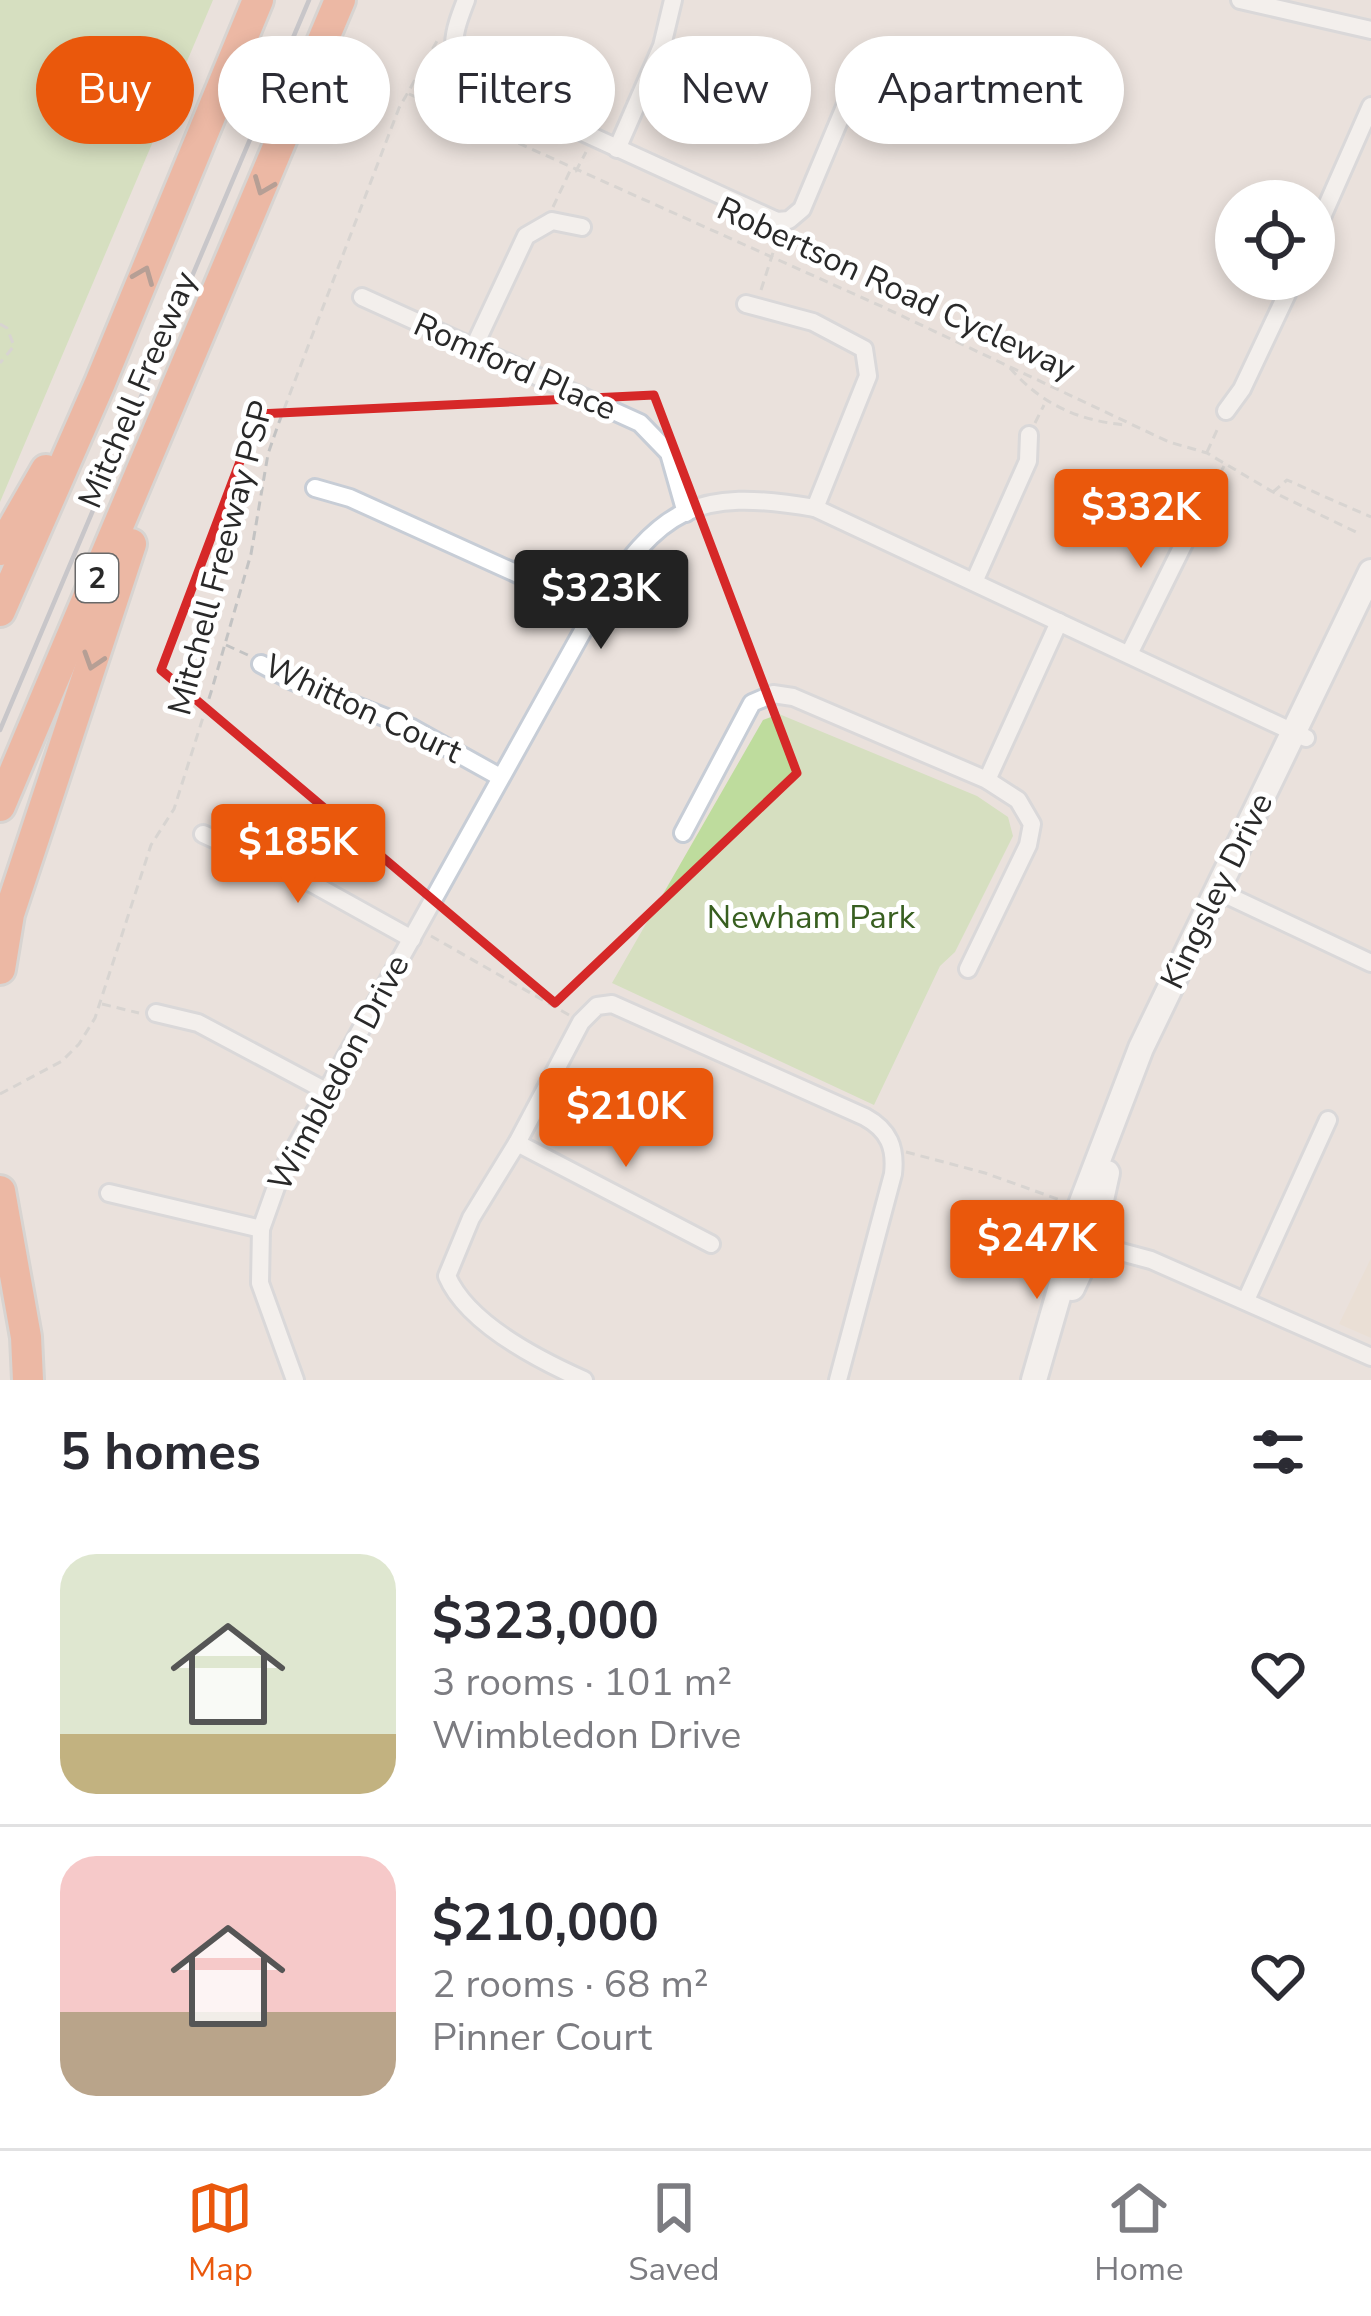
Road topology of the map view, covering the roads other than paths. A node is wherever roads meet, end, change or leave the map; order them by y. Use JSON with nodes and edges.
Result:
{"nodes":[{"id":1,"x":258,"y":0,"type":"edge"},
{"id":2,"x":340,"y":0,"type":"edge"},
{"id":3,"x":466,"y":0,"type":"edge"},
{"id":4,"x":674,"y":0,"type":"edge"},
{"id":5,"x":1240,"y":0,"type":"edge"},
{"id":6,"x":1371,"y":30,"type":"edge"},
{"id":7,"x":1371,"y":106,"type":"edge"},
{"id":8,"x":835,"y":130,"type":"edge"},
{"id":9,"x":617,"y":149,"type":"junction"},
{"id":10,"x":1335,"y":187,"type":"edge"},
{"id":11,"x":582,"y":227,"type":"dead end"},
{"id":12,"x":362,"y":297,"type":"dead end"},
{"id":13,"x":1284,"y":300,"type":"edge"},
{"id":14,"x":751,"y":304,"type":"road end"},
{"id":15,"x":195,"y":350,"type":"junction"},
{"id":16,"x":472,"y":351,"type":"junction"},
{"id":17,"x":100,"y":383,"type":"junction"},
{"id":18,"x":1226,"y":411,"type":"road end"},
{"id":19,"x":1030,"y":435,"type":"road end"},
{"id":20,"x":315,"y":488,"type":"dead end"},
{"id":21,"x":815,"y":508,"type":"junction"},
{"id":22,"x":1200,"y":511,"type":"road end"},
{"id":23,"x":686,"y":513,"type":"junction"},
{"id":24,"x":0,"y":550,"type":"edge"},
{"id":25,"x":1371,"y":572,"type":"edge"},
{"id":26,"x":974,"y":582,"type":"junction"},
{"id":27,"x":1371,"y":599,"type":"edge"},
{"id":28,"x":595,"y":609,"type":"junction"},
{"id":29,"x":0,"y":611,"type":"edge"},
{"id":30,"x":1059,"y":622,"type":"junction"},
{"id":31,"x":1129,"y":654,"type":"junction"},
{"id":32,"x":261,"y":664,"type":"road end"},
{"id":33,"x":1300,"y":735,"type":"junction"},
{"id":34,"x":500,"y":777,"type":"junction"},
{"id":35,"x":987,"y":780,"type":"junction"},
{"id":36,"x":0,"y":806,"type":"edge"},
{"id":37,"x":683,"y":833,"type":"dead end"},
{"id":38,"x":202,"y":834,"type":"dead end"},
{"id":39,"x":1221,"y":893,"type":"junction"},
{"id":40,"x":415,"y":934,"type":"junction"},
{"id":41,"x":1371,"y":963,"type":"edge"},
{"id":42,"x":0,"y":969,"type":"edge"},
{"id":43,"x":968,"y":970,"type":"dead end"},
{"id":44,"x":156,"y":1012,"type":"road end"},
{"id":45,"x":324,"y":1090,"type":"junction"},
{"id":46,"x":1328,"y":1120,"type":"dead end"},
{"id":47,"x":517,"y":1143,"type":"junction"},
{"id":48,"x":0,"y":1191,"type":"edge"},
{"id":49,"x":110,"y":1193,"type":"dead end"},
{"id":50,"x":1086,"y":1228,"type":"junction"},
{"id":51,"x":261,"y":1229,"type":"junction"},
{"id":52,"x":711,"y":1244,"type":"dead end"},
{"id":53,"x":1246,"y":1300,"type":"junction"},
{"id":54,"x":1371,"y":1357,"type":"edge"},
{"id":55,"x":28,"y":1380,"type":"edge"},
{"id":56,"x":295,"y":1380,"type":"edge"},
{"id":57,"x":584,"y":1380,"type":"edge"},
{"id":58,"x":838,"y":1380,"type":"edge"},
{"id":59,"x":1034,"y":1380,"type":"edge"},
{"id":60,"x":1046,"y":1380,"type":"edge"}],
"edges":[{"from":17,"to":1,"type":"highway","name":"Mitchell Freeway","number":"2","one_way":true},
{"from":2,"to":15,"type":"highway","name":"Mitchell Freeway","number":"2","one_way":true},
{"from":3,"to":9,"type":"street"},
{"from":4,"to":9,"type":"street"},
{"from":5,"to":6,"type":"street"},
{"from":7,"to":10,"type":"street"},
{"from":8,"to":9,"type":"street"},
{"from":11,"to":16,"type":"street"},
{"from":12,"to":16,"type":"street","name":"Romford Place"},
{"from":13,"to":18,"type":"street"},
{"from":14,"to":21,"type":"street"},
{"from":15,"to":36,"type":"highway","name":"Mitchell Freeway","number":"2"},
{"from":15,"to":42,"type":"highway","one_way":true},
{"from":16,"to":23,"type":"street","name":"Romford Place"},
{"from":17,"to":24,"type":"highway"},
{"from":17,"to":29,"type":"highway","name":"Mitchell Freeway","number":"2"},
{"from":19,"to":26,"type":"street"},
{"from":20,"to":28,"type":"street"},
{"from":21,"to":23,"type":"street","name":"Wimbledon Drive"},
{"from":21,"to":26,"type":"street","name":"Wimbledon Drive"},
{"from":22,"to":31,"type":"street"},
{"from":23,"to":28,"type":"street","name":"Wimbledon Drive"},
{"from":25,"to":33,"type":"main road","name":"Kingsley Drive"},
{"from":26,"to":30,"type":"street","name":"Wimbledon Drive"},
{"from":27,"to":33,"type":"main road","name":"Kingsley Drive"},
{"from":28,"to":34,"type":"street","name":"Wimbledon Drive"},
{"from":30,"to":31,"type":"street","name":"Wimbledon Drive"},
{"from":30,"to":35,"type":"street"},
{"from":31,"to":33,"type":"street","name":"Wimbledon Drive"},
{"from":32,"to":34,"type":"street","name":"Whitton Court"},
{"from":33,"to":39,"type":"main road","name":"Kingsley Drive"},
{"from":34,"to":40,"type":"street","name":"Wimbledon Drive"},
{"from":35,"to":37,"type":"street"},
{"from":35,"to":43,"type":"street"},
{"from":38,"to":40,"type":"street"},
{"from":39,"to":41,"type":"street"},
{"from":39,"to":50,"type":"main road","name":"Kingsley Drive"},
{"from":40,"to":45,"type":"street","name":"Wimbledon Drive"},
{"from":44,"to":45,"type":"street"},
{"from":45,"to":51,"type":"street","name":"Wimbledon Drive"},
{"from":46,"to":53,"type":"street"},
{"from":47,"to":52,"type":"street"},
{"from":47,"to":57,"type":"street"},
{"from":47,"to":58,"type":"street"},
{"from":48,"to":55,"type":"highway"},
{"from":49,"to":51,"type":"street"},
{"from":50,"to":53,"type":"street"},
{"from":50,"to":59,"type":"main road","name":"Kingsley Drive"},
{"from":50,"to":60,"type":"main road","name":"Kingsley Drive"},
{"from":51,"to":56,"type":"street","name":"Wimbledon Drive"},
{"from":53,"to":54,"type":"street"}]}
